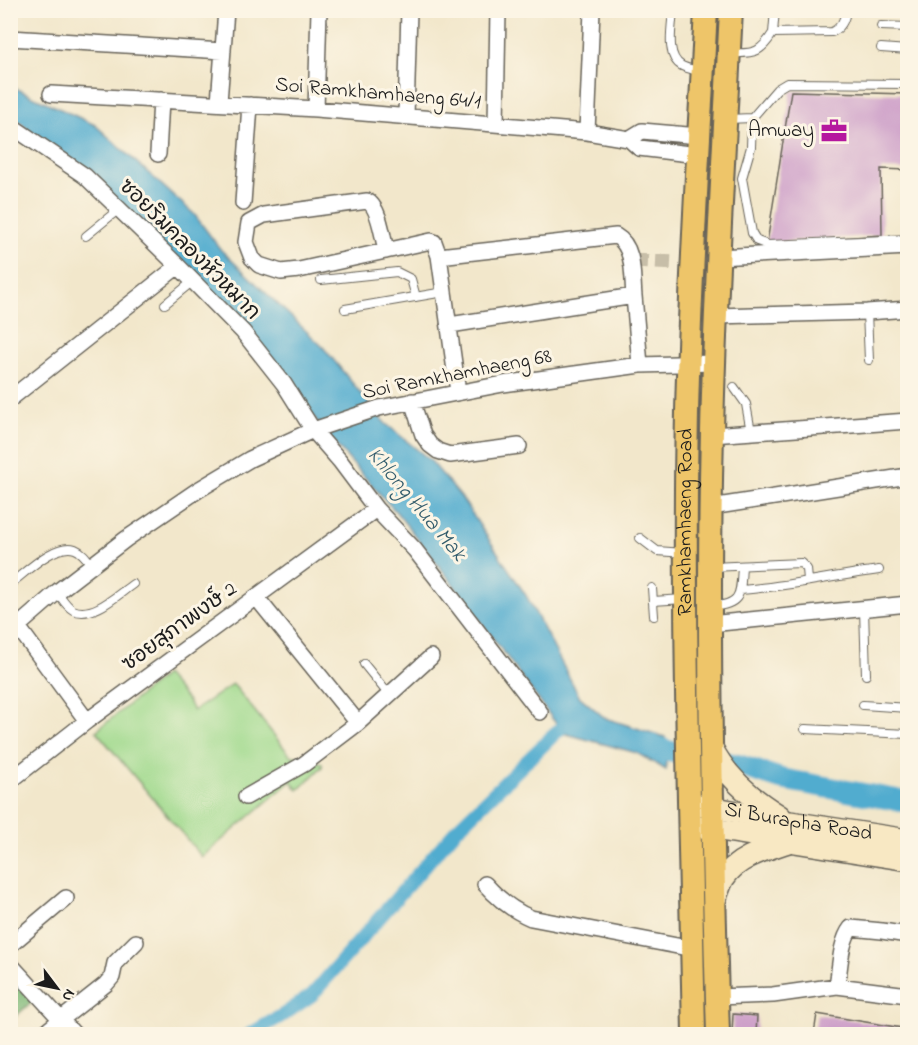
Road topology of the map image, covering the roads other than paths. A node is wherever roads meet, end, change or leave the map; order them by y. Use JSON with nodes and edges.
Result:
{"nodes":[{"id":1,"x":226,"y":10,"type":"edge"},
{"id":2,"x":319,"y":10,"type":"edge"},
{"id":3,"x":409,"y":10,"type":"edge"},
{"id":4,"x":498,"y":10,"type":"edge"},
{"id":5,"x":592,"y":10,"type":"edge"},
{"id":6,"x":673,"y":10,"type":"edge"},
{"id":7,"x":706,"y":10,"type":"edge"},
{"id":8,"x":731,"y":10,"type":"edge"},
{"id":9,"x":776,"y":10,"type":"edge"},
{"id":10,"x":846,"y":10,"type":"edge"},
{"id":11,"x":881,"y":26,"type":"dead end"},
{"id":12,"x":908,"y":27,"type":"edge"},
{"id":13,"x":774,"y":33,"type":"junction"},
{"id":14,"x":10,"y":38,"type":"edge"},
{"id":15,"x":880,"y":48,"type":"dead end"},
{"id":16,"x":908,"y":50,"type":"edge"},
{"id":17,"x":223,"y":51,"type":"junction"},
{"id":18,"x":729,"y":53,"type":"junction"},
{"id":19,"x":703,"y":72,"type":"junction"},
{"id":20,"x":908,"y":84,"type":"edge"},
{"id":21,"x":51,"y":94,"type":"dead end"},
{"id":22,"x":161,"y":100,"type":"junction"},
{"id":23,"x":219,"y":102,"type":"junction"},
{"id":24,"x":250,"y":105,"type":"junction"},
{"id":25,"x":316,"y":109,"type":"junction"},
{"id":26,"x":406,"y":116,"type":"junction"},
{"id":27,"x":725,"y":118,"type":"junction"},
{"id":28,"x":752,"y":118,"type":"junction"},
{"id":29,"x":496,"y":124,"type":"junction"},
{"id":30,"x":10,"y":125,"type":"edge"},
{"id":31,"x":587,"y":132,"type":"junction"},
{"id":32,"x":699,"y":146,"type":"junction"},
{"id":33,"x":158,"y":154,"type":"dead end"},
{"id":34,"x":243,"y":203,"type":"dead end"},
{"id":35,"x":119,"y":208,"type":"junction"},
{"id":36,"x":86,"y":236,"type":"dead end"},
{"id":37,"x":908,"y":239,"type":"edge"},
{"id":38,"x":908,"y":247,"type":"edge"},
{"id":39,"x":386,"y":251,"type":"junction"},
{"id":40,"x":439,"y":256,"type":"junction"},
{"id":41,"x":718,"y":257,"type":"junction"},
{"id":42,"x":178,"y":266,"type":"junction"},
{"id":43,"x":321,"y":280,"type":"dead end"},
{"id":44,"x":193,"y":281,"type":"junction"},
{"id":45,"x":444,"y":292,"type":"junction"},
{"id":46,"x":634,"y":296,"type":"junction"},
{"id":47,"x":416,"y":297,"type":"junction"},
{"id":48,"x":165,"y":304,"type":"dead end"},
{"id":49,"x":345,"y":309,"type":"dead end"},
{"id":50,"x":908,"y":309,"type":"edge"},
{"id":51,"x":867,"y":312,"type":"junction"},
{"id":52,"x":716,"y":316,"type":"junction"},
{"id":53,"x":450,"y":325,"type":"junction"},
{"id":54,"x":868,"y":360,"type":"dead end"},
{"id":55,"x":714,"y":363,"type":"junction"},
{"id":56,"x":688,"y":364,"type":"junction"},
{"id":57,"x":639,"y":365,"type":"junction"},
{"id":58,"x":734,"y":387,"type":"dead end"},
{"id":59,"x":458,"y":392,"type":"junction"},
{"id":60,"x":10,"y":399,"type":"edge"},
{"id":61,"x":412,"y":401,"type":"junction"},
{"id":62,"x":908,"y":421,"type":"edge"},
{"id":63,"x":316,"y":429,"type":"junction"},
{"id":64,"x":751,"y":432,"type":"junction"},
{"id":65,"x":712,"y":435,"type":"junction"},
{"id":66,"x":519,"y":446,"type":"dead end"},
{"id":67,"x":908,"y":476,"type":"edge"},
{"id":68,"x":711,"y":507,"type":"junction"},
{"id":69,"x":376,"y":509,"type":"junction"},
{"id":70,"x":640,"y":538,"type":"dead end"},
{"id":71,"x":686,"y":553,"type":"junction"},
{"id":72,"x":92,"y":566,"type":"junction"},
{"id":73,"x":742,"y":566,"type":"junction"},
{"id":74,"x":711,"y":567,"type":"junction"},
{"id":75,"x":879,"y":570,"type":"dead end"},
{"id":76,"x":808,"y":580,"type":"junction"},
{"id":77,"x":10,"y":584,"type":"edge"},
{"id":78,"x":133,"y":584,"type":"dead end"},
{"id":79,"x":652,"y":588,"type":"dead end"},
{"id":80,"x":740,"y":590,"type":"junction"},
{"id":81,"x":57,"y":592,"type":"junction"},
{"id":82,"x":256,"y":597,"type":"junction"},
{"id":83,"x":687,"y":598,"type":"junction"},
{"id":84,"x":653,"y":601,"type":"junction"},
{"id":85,"x":908,"y":604,"type":"edge"},
{"id":86,"x":864,"y":609,"type":"junction"},
{"id":87,"x":711,"y":615,"type":"junction"},
{"id":88,"x":654,"y":616,"type":"dead end"},
{"id":89,"x":13,"y":625,"type":"edge"},
{"id":90,"x":431,"y":657,"type":"dead end"},
{"id":91,"x":364,"y":664,"type":"dead end"},
{"id":92,"x":866,"y":675,"type":"dead end"},
{"id":93,"x":389,"y":694,"type":"junction"},
{"id":94,"x":863,"y":705,"type":"dead end"},
{"id":95,"x":908,"y":708,"type":"edge"},
{"id":96,"x":540,"y":712,"type":"dead end"},
{"id":97,"x":87,"y":721,"type":"junction"},
{"id":98,"x":358,"y":723,"type":"junction"},
{"id":99,"x":805,"y":729,"type":"dead end"},
{"id":100,"x":908,"y":734,"type":"edge"},
{"id":101,"x":712,"y":748,"type":"junction"},
{"id":102,"x":10,"y":781,"type":"edge"},
{"id":103,"x":246,"y":797,"type":"dead end"},
{"id":104,"x":689,"y":814,"type":"junction"},
{"id":105,"x":713,"y":817,"type":"junction"},
{"id":106,"x":791,"y":831,"type":"junction"},
{"id":107,"x":908,"y":840,"type":"edge"},
{"id":108,"x":908,"y":860,"type":"edge"},
{"id":109,"x":485,"y":884,"type":"dead end"},
{"id":110,"x":66,"y":898,"type":"dead end"},
{"id":111,"x":715,"y":900,"type":"junction"},
{"id":112,"x":908,"y":935,"type":"edge"},
{"id":113,"x":136,"y":942,"type":"dead end"},
{"id":114,"x":10,"y":945,"type":"edge"},
{"id":115,"x":693,"y":949,"type":"junction"},
{"id":116,"x":10,"y":964,"type":"edge"},
{"id":117,"x":837,"y":986,"type":"junction"},
{"id":118,"x":908,"y":995,"type":"edge"},
{"id":119,"x":717,"y":997,"type":"junction"},
{"id":120,"x":61,"y":1020,"type":"junction"},
{"id":121,"x":43,"y":1035,"type":"edge"},
{"id":122,"x":74,"y":1035,"type":"edge"},
{"id":123,"x":694,"y":1035,"type":"edge"},
{"id":124,"x":718,"y":1035,"type":"edge"}],
"edges":[{"from":1,"to":17,"type":"street"},
{"from":2,"to":25,"type":"street"},
{"from":3,"to":26,"type":"street"},
{"from":4,"to":29,"type":"street"},
{"from":5,"to":31,"type":"street"},
{"from":6,"to":19,"type":"lane"},
{"from":7,"to":19,"type":"main road","name":"Ramkhamhaeng Road"},
{"from":8,"to":18,"type":"main road","name":"Ramkhamhaeng Road"},
{"from":9,"to":13,"type":"lane"},
{"from":10,"to":13,"type":"lane"},
{"from":11,"to":12,"type":"lane"},
{"from":13,"to":18,"type":"lane"},
{"from":14,"to":17,"type":"street"},
{"from":15,"to":16,"type":"lane"},
{"from":17,"to":23,"type":"street"},
{"from":18,"to":27,"type":"main road","name":"Ramkhamhaeng Road"},
{"from":19,"to":32,"type":"main road","name":"Ramkhamhaeng Road"},
{"from":20,"to":28,"type":"lane"},
{"from":21,"to":22,"type":"street","name":"Soi Ramkhamhaeng 64/1"},
{"from":22,"to":23,"type":"street","name":"Soi Ramkhamhaeng 64/1"},
{"from":22,"to":33,"type":"street"},
{"from":23,"to":24,"type":"street","name":"Soi Ramkhamhaeng 64/1"},
{"from":24,"to":25,"type":"street","name":"Soi Ramkhamhaeng 64/1"},
{"from":24,"to":34,"type":"street"},
{"from":25,"to":26,"type":"street","name":"Soi Ramkhamhaeng 64/1"},
{"from":26,"to":29,"type":"street","name":"Soi Ramkhamhaeng 64/1"},
{"from":27,"to":28,"type":"lane"},
{"from":27,"to":41,"type":"main road","name":"Ramkhamhaeng Road"},
{"from":28,"to":37,"type":"lane"},
{"from":29,"to":31,"type":"street","name":"Soi Ramkhamhaeng 64/1"},
{"from":30,"to":35,"type":"street","name":"ซอยริมคลองหัวหมาก"},
{"from":31,"to":32,"type":"street","name":"Soi Ramkhamhaeng 64/1"},
{"from":32,"to":56,"type":"main road","name":"Ramkhamhaeng Road"},
{"from":35,"to":36,"type":"lane"},
{"from":35,"to":42,"type":"street","name":"ซอยริมคลองหัวหมาก"},
{"from":38,"to":41,"type":"street"},
{"from":39,"to":39,"type":"street"},
{"from":39,"to":40,"type":"street"},
{"from":40,"to":45,"type":"street"},
{"from":40,"to":46,"type":"street"},
{"from":41,"to":52,"type":"main road","name":"Ramkhamhaeng Road"},
{"from":42,"to":44,"type":"street","name":"ซอยริมคลองหัวหมาก"},
{"from":42,"to":60,"type":"street"},
{"from":43,"to":47,"type":"lane"},
{"from":44,"to":48,"type":"lane"},
{"from":44,"to":63,"type":"street","name":"ซอยริมคลองหัวหมาก"},
{"from":45,"to":47,"type":"lane"},
{"from":45,"to":53,"type":"street"},
{"from":46,"to":53,"type":"street"},
{"from":46,"to":57,"type":"street"},
{"from":47,"to":49,"type":"lane"},
{"from":50,"to":51,"type":"street"},
{"from":51,"to":52,"type":"street"},
{"from":51,"to":54,"type":"lane"},
{"from":52,"to":55,"type":"main road","name":"Ramkhamhaeng Road"},
{"from":53,"to":59,"type":"street"},
{"from":55,"to":56,"type":"street","name":"Soi Ramkhamhaeng 68"},
{"from":55,"to":65,"type":"main road","name":"Ramkhamhaeng Road"},
{"from":56,"to":57,"type":"street","name":"Soi Ramkhamhaeng 68"},
{"from":56,"to":71,"type":"main road","name":"Ramkhamhaeng Road"},
{"from":57,"to":59,"type":"street","name":"Soi Ramkhamhaeng 68"},
{"from":58,"to":64,"type":"lane"},
{"from":59,"to":61,"type":"street","name":"Soi Ramkhamhaeng 68"},
{"from":61,"to":63,"type":"street","name":"Soi Ramkhamhaeng 68"},
{"from":61,"to":66,"type":"street"},
{"from":62,"to":64,"type":"street"},
{"from":63,"to":69,"type":"street","name":"ซอยริมคลองหัวหมาก"},
{"from":63,"to":72,"type":"street","name":"Soi Ramkhamhaeng 68"},
{"from":64,"to":65,"type":"street"},
{"from":65,"to":68,"type":"main road","name":"Ramkhamhaeng Road"},
{"from":67,"to":68,"type":"street"},
{"from":68,"to":74,"type":"main road","name":"Ramkhamhaeng Road"},
{"from":69,"to":82,"type":"street","name":"ซอยสุภาพงษ์ 2"},
{"from":69,"to":96,"type":"street","name":"ซอยริมคลองหัวหมาก"},
{"from":70,"to":71,"type":"lane"},
{"from":71,"to":83,"type":"main road","name":"Ramkhamhaeng Road"},
{"from":72,"to":77,"type":"lane"},
{"from":72,"to":81,"type":"street","name":"Soi Ramkhamhaeng 68"},
{"from":73,"to":74,"type":"lane"},
{"from":73,"to":76,"type":"lane"},
{"from":73,"to":80,"type":"lane"},
{"from":74,"to":87,"type":"main road","name":"Ramkhamhaeng Road"},
{"from":75,"to":76,"type":"lane"},
{"from":76,"to":80,"type":"lane"},
{"from":78,"to":81,"type":"lane"},
{"from":79,"to":84,"type":"lane"},
{"from":80,"to":87,"type":"lane"},
{"from":81,"to":89,"type":"street","name":"Soi Ramkhamhaeng 68"},
{"from":82,"to":97,"type":"street","name":"ซอยสุภาพงษ์ 2"},
{"from":82,"to":98,"type":"street"},
{"from":83,"to":84,"type":"lane"},
{"from":83,"to":104,"type":"main road","name":"Ramkhamhaeng Road"},
{"from":84,"to":88,"type":"lane"},
{"from":85,"to":86,"type":"street"},
{"from":86,"to":87,"type":"street"},
{"from":86,"to":92,"type":"lane"},
{"from":87,"to":101,"type":"main road","name":"Ramkhamhaeng Road"},
{"from":89,"to":97,"type":"street"},
{"from":90,"to":93,"type":"street"},
{"from":91,"to":93,"type":"lane"},
{"from":93,"to":98,"type":"street"},
{"from":94,"to":95,"type":"lane"},
{"from":97,"to":102,"type":"street","name":"ซอยสุภาพงษ์ 2"},
{"from":98,"to":103,"type":"street"},
{"from":99,"to":100,"type":"lane"},
{"from":101,"to":105,"type":"main road","name":"Ramkhamhaeng Road"},
{"from":101,"to":106,"type":"street"},
{"from":104,"to":105,"type":"street","name":"Si Burapha Road"},
{"from":104,"to":115,"type":"main road","name":"Ramkhamhaeng Road"},
{"from":105,"to":106,"type":"street","name":"Si Burapha Road"},
{"from":105,"to":111,"type":"main road","name":"Ramkhamhaeng Road"},
{"from":106,"to":107,"type":"street","name":"Si Burapha Road"},
{"from":106,"to":108,"type":"street","name":"Si Burapha Road"},
{"from":106,"to":111,"type":"street"},
{"from":109,"to":115,"type":"street"},
{"from":110,"to":114,"type":"street"},
{"from":111,"to":119,"type":"main road","name":"Ramkhamhaeng Road"},
{"from":112,"to":117,"type":"street"},
{"from":113,"to":120,"type":"street"},
{"from":115,"to":123,"type":"main road","name":"Ramkhamhaeng Road"},
{"from":116,"to":120,"type":"street"},
{"from":117,"to":118,"type":"street"},
{"from":117,"to":119,"type":"street"},
{"from":119,"to":124,"type":"main road","name":"Ramkhamhaeng Road"},
{"from":120,"to":121,"type":"street"},
{"from":120,"to":122,"type":"street"}]}
